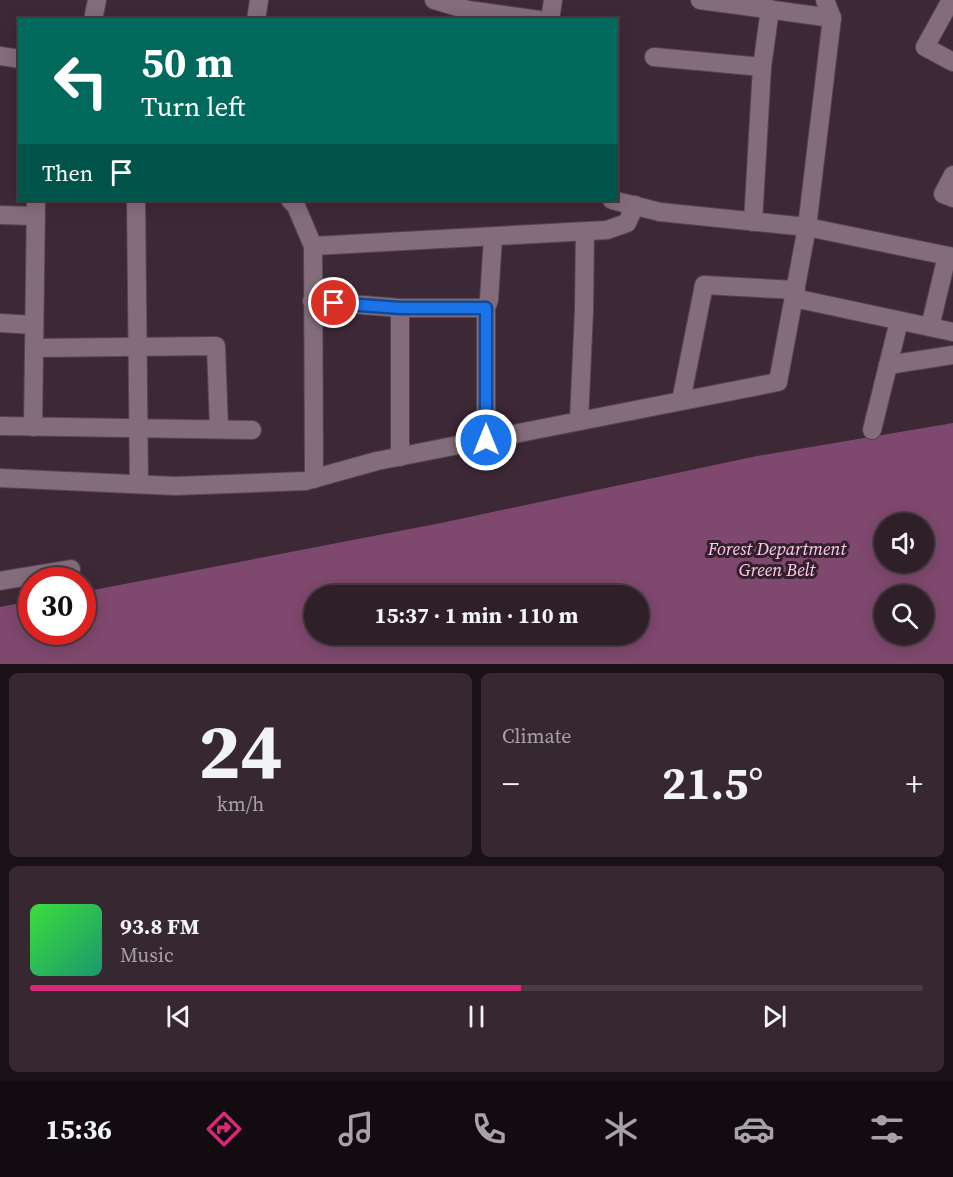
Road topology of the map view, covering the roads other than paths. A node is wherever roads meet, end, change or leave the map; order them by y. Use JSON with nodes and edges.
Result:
{"nodes":[{"id":1,"x":97,"y":0,"type":"edge"},
{"id":2,"x":259,"y":0,"type":"edge"},
{"id":3,"x":434,"y":0,"type":"edge"},
{"id":4,"x":553,"y":0,"type":"edge"},
{"id":5,"x":700,"y":0,"type":"edge"},
{"id":6,"x":825,"y":0,"type":"edge"},
{"id":7,"x":951,"y":0,"type":"edge"},
{"id":8,"x":770,"y":9,"type":"junction"},
{"id":9,"x":93,"y":18,"type":"edge"},
{"id":10,"x":256,"y":18,"type":"edge"},
{"id":11,"x":525,"y":18,"type":"edge"},
{"id":12,"x":550,"y":18,"type":"edge"},
{"id":13,"x":832,"y":18,"type":"junction"},
{"id":14,"x":0,"y":56,"type":"edge"},
{"id":15,"x":654,"y":57,"type":"dead end"},
{"id":16,"x":18,"y":59,"type":"edge"},
{"id":17,"x":953,"y":62,"type":"edge"},
{"id":18,"x":762,"y":67,"type":"junction"},
{"id":19,"x":953,"y":175,"type":"edge"},
{"id":20,"x":953,"y":198,"type":"edge"},
{"id":21,"x":136,"y":201,"type":"edge"},
{"id":22,"x":291,"y":201,"type":"edge"},
{"id":23,"x":616,"y":201,"type":"edge"},
{"id":24,"x":635,"y":206,"type":"junction"},
{"id":25,"x":35,"y":208,"type":"edge"},
{"id":26,"x":0,"y":215,"type":"edge"},
{"id":27,"x":753,"y":222,"type":"junction"},
{"id":28,"x":807,"y":228,"type":"junction"},
{"id":29,"x":585,"y":232,"type":"junction"},
{"id":30,"x":493,"y":237,"type":"junction"},
{"id":31,"x":313,"y":246,"type":"junction"},
{"id":32,"x":950,"y":256,"type":"edge"},
{"id":33,"x":795,"y":294,"type":"junction"},
{"id":34,"x":312,"y":301,"type":"junction"},
{"id":35,"x":400,"y":308,"type":"junction"},
{"id":36,"x":486,"y":308,"type":"junction"},
{"id":37,"x":899,"y":321,"type":"junction"},
{"id":38,"x":0,"y":323,"type":"edge"},
{"id":39,"x":34,"y":325,"type":"junction"},
{"id":40,"x":930,"y":327,"type":"junction"},
{"id":41,"x":953,"y":332,"type":"edge"},
{"id":42,"x":138,"y":347,"type":"junction"},
{"id":43,"x":34,"y":348,"type":"junction"},
{"id":44,"x":953,"y":355,"type":"edge"},
{"id":45,"x":888,"y":364,"type":"junction"},
{"id":46,"x":681,"y":401,"type":"junction"},
{"id":47,"x":579,"y":421,"type":"junction"},
{"id":48,"x":0,"y":426,"type":"edge"},
{"id":49,"x":33,"y":427,"type":"junction"},
{"id":50,"x":138,"y":428,"type":"junction"},
{"id":51,"x":219,"y":429,"type":"junction"},
{"id":52,"x":252,"y":430,"type":"dead end"},
{"id":53,"x":872,"y":430,"type":"dead end"},
{"id":54,"x":486,"y":440,"type":"junction"},
{"id":55,"x":400,"y":457,"type":"junction"},
{"id":56,"x":0,"y":478,"type":"edge"},
{"id":57,"x":314,"y":479,"type":"junction"},
{"id":58,"x":139,"y":484,"type":"junction"},
{"id":59,"x":18,"y":578,"type":"edge"},
{"id":60,"x":0,"y":581,"type":"edge"}],
"edges":[{"from":1,"to":9,"type":"street"},
{"from":2,"to":10,"type":"street"},
{"from":3,"to":11,"type":"street"},
{"from":4,"to":12,"type":"street"},
{"from":5,"to":8,"type":"street"},
{"from":6,"to":13,"type":"street"},
{"from":7,"to":17,"type":"street"},
{"from":8,"to":13,"type":"street"},
{"from":8,"to":18,"type":"street"},
{"from":13,"to":28,"type":"street"},
{"from":14,"to":16,"type":"street"},
{"from":15,"to":18,"type":"street"},
{"from":18,"to":27,"type":"street"},
{"from":19,"to":20,"type":"street"},
{"from":21,"to":42,"type":"street"},
{"from":22,"to":31,"type":"street"},
{"from":23,"to":24,"type":"street"},
{"from":24,"to":27,"type":"street"},
{"from":24,"to":29,"type":"street"},
{"from":25,"to":26,"type":"street"},
{"from":25,"to":39,"type":"street"},
{"from":27,"to":28,"type":"street"},
{"from":28,"to":32,"type":"street"},
{"from":28,"to":33,"type":"street"},
{"from":29,"to":30,"type":"street"},
{"from":29,"to":47,"type":"street"},
{"from":30,"to":31,"type":"street"},
{"from":30,"to":36,"type":"street"},
{"from":31,"to":34,"type":"street"},
{"from":32,"to":40,"type":"street"},
{"from":33,"to":37,"type":"street"},
{"from":33,"to":46,"type":"street"},
{"from":33,"to":46,"type":"street"},
{"from":34,"to":35,"type":"street"},
{"from":34,"to":57,"type":"street"},
{"from":35,"to":36,"type":"street"},
{"from":35,"to":55,"type":"street"},
{"from":36,"to":54,"type":"street"},
{"from":37,"to":40,"type":"street"},
{"from":37,"to":45,"type":"street"},
{"from":38,"to":39,"type":"street"},
{"from":39,"to":43,"type":"street"},
{"from":40,"to":41,"type":"street"},
{"from":42,"to":43,"type":"street"},
{"from":42,"to":50,"type":"street"},
{"from":42,"to":51,"type":"street"},
{"from":43,"to":49,"type":"street"},
{"from":44,"to":45,"type":"street"},
{"from":45,"to":53,"type":"street"},
{"from":46,"to":47,"type":"street"},
{"from":47,"to":54,"type":"street"},
{"from":48,"to":49,"type":"street"},
{"from":49,"to":50,"type":"street"},
{"from":50,"to":51,"type":"street"},
{"from":50,"to":58,"type":"street"},
{"from":51,"to":52,"type":"street"},
{"from":54,"to":55,"type":"street"},
{"from":55,"to":57,"type":"street"},
{"from":56,"to":58,"type":"street"},
{"from":57,"to":58,"type":"street"},
{"from":59,"to":60,"type":"street"}]}
